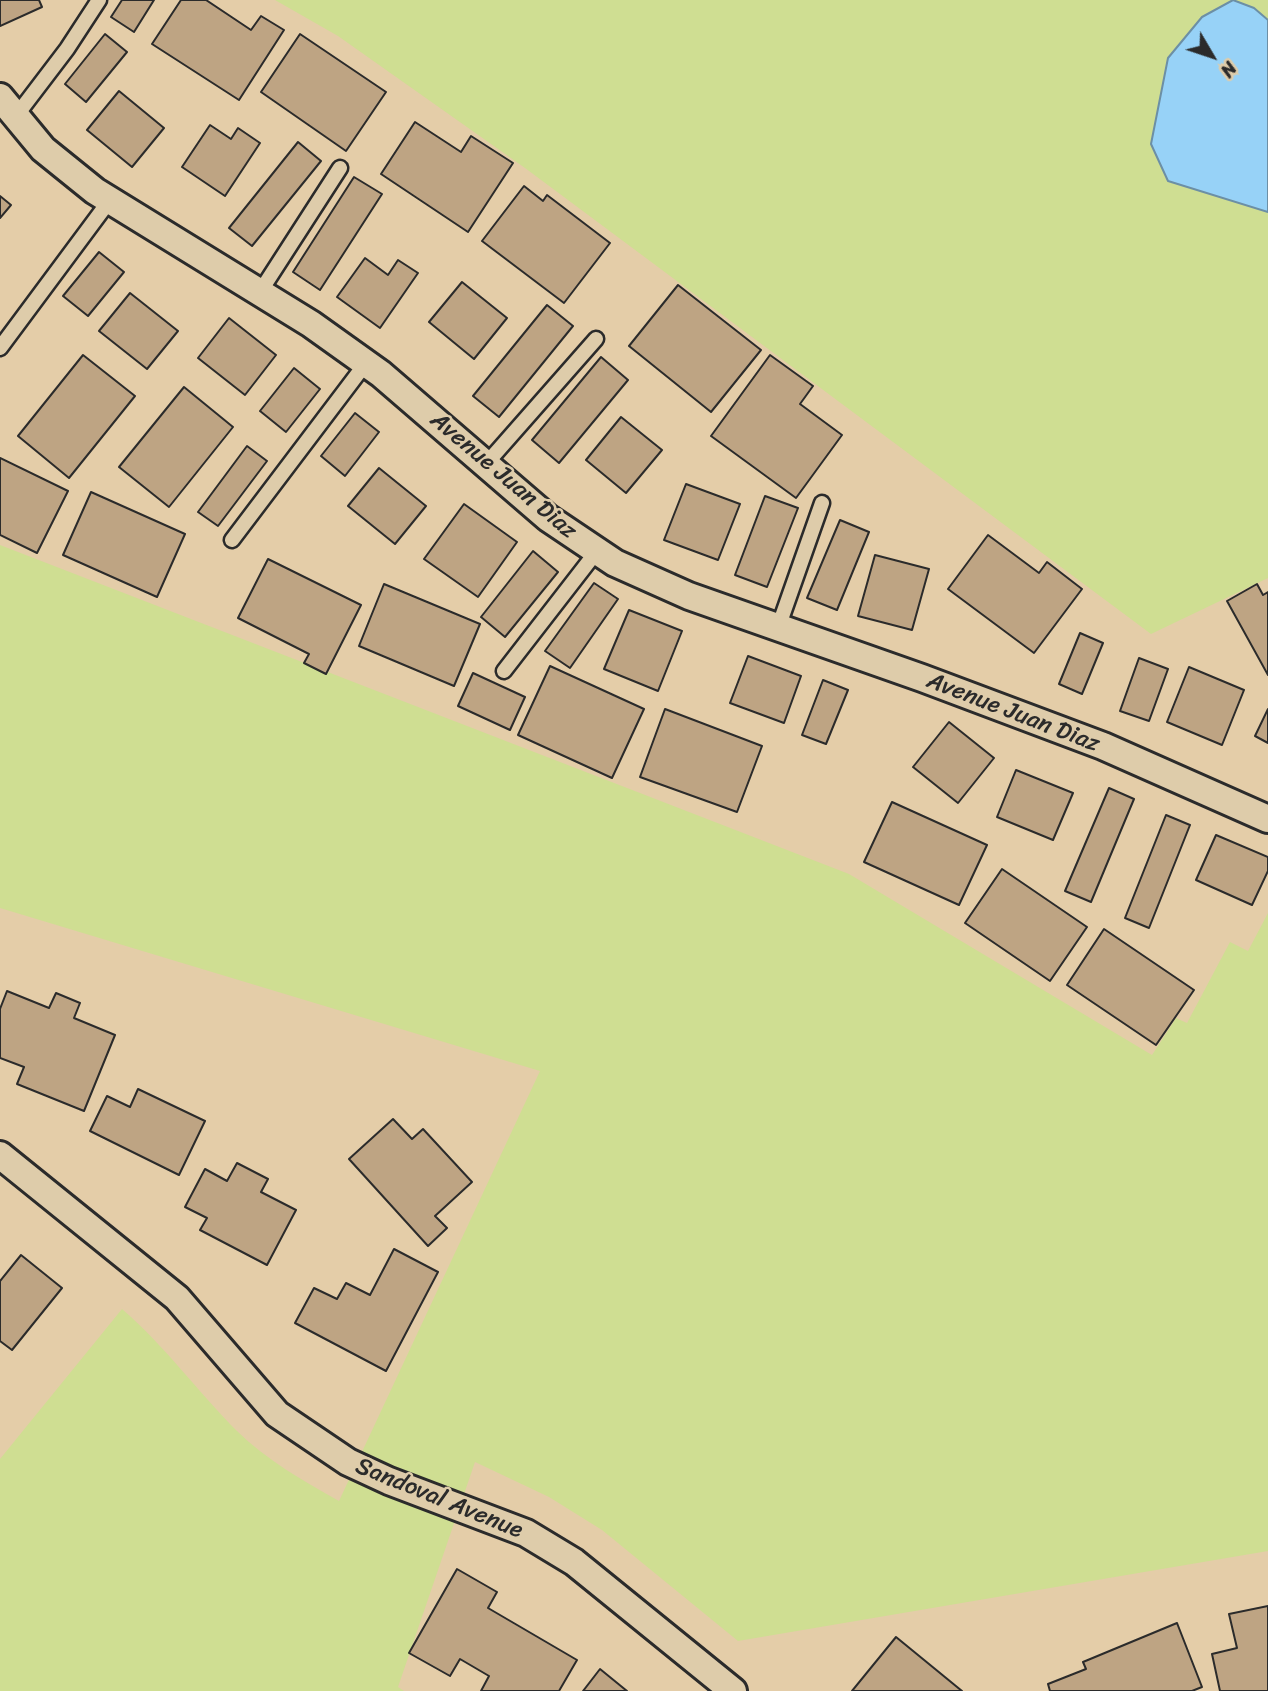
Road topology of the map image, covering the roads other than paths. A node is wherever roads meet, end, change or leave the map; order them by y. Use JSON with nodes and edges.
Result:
{"nodes":[{"id":1,"x":99,"y":0,"type":"edge"},
{"id":2,"x":8,"y":106,"type":"edge"},
{"id":3,"x":340,"y":168,"type":"dead end"},
{"id":4,"x":110,"y":200,"type":"junction"},
{"id":5,"x":260,"y":292,"type":"junction"},
{"id":6,"x":596,"y":339,"type":"dead end"},
{"id":7,"x":0,"y":348,"type":"edge"},
{"id":8,"x":366,"y":363,"type":"junction"},
{"id":9,"x":486,"y":464,"type":"junction"},
{"id":10,"x":822,"y":503,"type":"dead end"},
{"id":11,"x":232,"y":540,"type":"dead end"},
{"id":12,"x":597,"y":551,"type":"junction"},
{"id":13,"x":778,"y":628,"type":"junction"},
{"id":14,"x":504,"y":671,"type":"dead end"},
{"id":15,"x":1268,"y":819,"type":"edge"},
{"id":16,"x":2,"y":1161,"type":"edge"},
{"id":17,"x":733,"y":1691,"type":"edge"}],
"edges":[{"from":1,"to":2,"type":"lane"},
{"from":2,"to":4,"type":"street","name":"Avenue Juan Diaz"},
{"from":3,"to":5,"type":"lane"},
{"from":4,"to":5,"type":"street","name":"Avenue Juan Diaz"},
{"from":4,"to":7,"type":"lane"},
{"from":5,"to":8,"type":"street","name":"Avenue Juan Diaz"},
{"from":6,"to":9,"type":"lane"},
{"from":8,"to":9,"type":"street","name":"Avenue Juan Diaz"},
{"from":8,"to":11,"type":"lane"},
{"from":9,"to":12,"type":"street","name":"Avenue Juan Diaz"},
{"from":10,"to":13,"type":"lane"},
{"from":12,"to":13,"type":"street","name":"Avenue Juan Diaz"},
{"from":12,"to":14,"type":"lane"},
{"from":13,"to":15,"type":"street","name":"Avenue Juan Diaz"},
{"from":16,"to":17,"type":"street","name":"Sandoval Avenue"}]}
